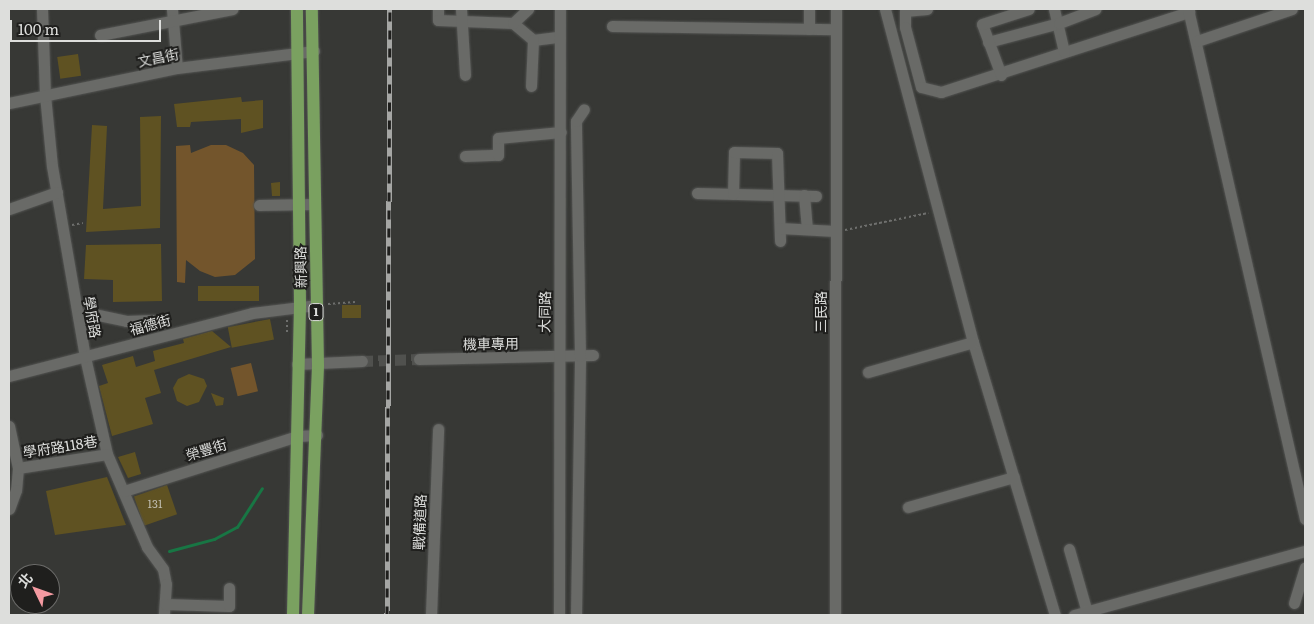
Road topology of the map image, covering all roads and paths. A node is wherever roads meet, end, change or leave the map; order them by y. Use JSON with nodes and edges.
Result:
{"nodes":[{"id":1,"x":42,"y":9,"type":"edge"},
{"id":2,"x":172,"y":9,"type":"edge"},
{"id":3,"x":232,"y":9,"type":"edge"},
{"id":4,"x":297,"y":9,"type":"edge"},
{"id":5,"x":312,"y":9,"type":"edge"},
{"id":6,"x":438,"y":9,"type":"edge"},
{"id":7,"x":461,"y":9,"type":"edge"},
{"id":8,"x":528,"y":9,"type":"edge"},
{"id":9,"x":560,"y":9,"type":"edge"},
{"id":10,"x":809,"y":9,"type":"edge"},
{"id":11,"x":836,"y":9,"type":"edge"},
{"id":12,"x":885,"y":9,"type":"edge"},
{"id":13,"x":927,"y":9,"type":"edge"},
{"id":14,"x":1029,"y":9,"type":"edge"},
{"id":15,"x":1054,"y":9,"type":"edge"},
{"id":16,"x":1095,"y":9,"type":"edge"},
{"id":17,"x":1292,"y":9,"type":"edge"},
{"id":18,"x":1189,"y":10,"type":"edge"},
{"id":19,"x":174,"y":22,"type":"junction"},
{"id":20,"x":461,"y":22,"type":"junction"},
{"id":21,"x":513,"y":23,"type":"junction"},
{"id":22,"x":1059,"y":23,"type":"junction"},
{"id":23,"x":612,"y":26,"type":"dead end"},
{"id":24,"x":809,"y":29,"type":"junction"},
{"id":25,"x":836,"y":30,"type":"junction"},
{"id":26,"x":100,"y":35,"type":"dead end"},
{"id":27,"x":560,"y":37,"type":"junction"},
{"id":28,"x":532,"y":40,"type":"junction"},
{"id":29,"x":1197,"y":41,"type":"junction"},
{"id":30,"x":988,"y":42,"type":"junction"},
{"id":31,"x":300,"y":51,"type":"junction"},
{"id":32,"x":314,"y":51,"type":"junction"},
{"id":33,"x":1064,"y":52,"type":"junction"},
{"id":34,"x":177,"y":68,"type":"junction"},
{"id":35,"x":465,"y":75,"type":"dead end"},
{"id":36,"x":1001,"y":75,"type":"junction"},
{"id":37,"x":531,"y":86,"type":"dead end"},
{"id":38,"x":45,"y":95,"type":"junction"},
{"id":39,"x":9,"y":103,"type":"edge"},
{"id":40,"x":584,"y":109,"type":"dead end"},
{"id":41,"x":561,"y":132,"type":"junction"},
{"id":42,"x":465,"y":156,"type":"dead end"},
{"id":43,"x":57,"y":192,"type":"junction"},
{"id":44,"x":697,"y":193,"type":"dead end"},
{"id":45,"x":734,"y":194,"type":"junction"},
{"id":46,"x":779,"y":194,"type":"junction"},
{"id":47,"x":298,"y":203,"type":"junction"},
{"id":48,"x":314,"y":204,"type":"junction"},
{"id":49,"x":259,"y":205,"type":"dead end"},
{"id":50,"x":9,"y":209,"type":"edge"},
{"id":51,"x":940,"y":210,"type":"junction"},
{"id":52,"x":780,"y":228,"type":"junction"},
{"id":53,"x":807,"y":230,"type":"junction"},
{"id":54,"x":835,"y":232,"type":"junction"},
{"id":55,"x":780,"y":242,"type":"dead end"},
{"id":56,"x":354,"y":302,"type":"dead end"},
{"id":57,"x":300,"y":304,"type":"junction"},
{"id":58,"x":316,"y":305,"type":"junction"},
{"id":59,"x":78,"y":316,"type":"junction"},
{"id":60,"x":288,"y":316,"type":"dead end"},
{"id":61,"x":153,"y":320,"type":"dead end"},
{"id":62,"x":287,"y":332,"type":"dead end"},
{"id":63,"x":973,"y":342,"type":"junction"},
{"id":64,"x":593,"y":355,"type":"dead end"},
{"id":65,"x":558,"y":356,"type":"junction"},
{"id":66,"x":580,"y":356,"type":"junction"},
{"id":67,"x":85,"y":357,"type":"junction"},
{"id":68,"x":419,"y":360,"type":"tunnel mouth"},
{"id":69,"x":362,"y":361,"type":"tunnel mouth"},
{"id":70,"x":297,"y":364,"type":"junction"},
{"id":71,"x":318,"y":365,"type":"junction"},
{"id":72,"x":868,"y":372,"type":"dead end"},
{"id":73,"x":9,"y":376,"type":"edge"},
{"id":74,"x":9,"y":426,"type":"edge"},
{"id":75,"x":438,"y":429,"type":"dead end"},
{"id":76,"x":297,"y":436,"type":"junction"},
{"id":77,"x":317,"y":436,"type":"junction"},
{"id":78,"x":107,"y":454,"type":"junction"},
{"id":79,"x":18,"y":468,"type":"junction"},
{"id":80,"x":1014,"y":478,"type":"junction"},
{"id":81,"x":124,"y":491,"type":"junction"},
{"id":82,"x":908,"y":507,"type":"dead end"},
{"id":83,"x":9,"y":509,"type":"edge"},
{"id":84,"x":1305,"y":519,"type":"edge"},
{"id":85,"x":1069,"y":549,"type":"dead end"},
{"id":86,"x":1305,"y":551,"type":"edge"},
{"id":87,"x":1305,"y":568,"type":"edge"},
{"id":88,"x":229,"y":588,"type":"dead end"},
{"id":89,"x":1294,"y":603,"type":"dead end"},
{"id":90,"x":165,"y":610,"type":"edge"},
{"id":91,"x":1087,"y":612,"type":"junction"},
{"id":92,"x":293,"y":615,"type":"edge"},
{"id":93,"x":308,"y":615,"type":"edge"},
{"id":94,"x":431,"y":615,"type":"edge"},
{"id":95,"x":559,"y":615,"type":"edge"},
{"id":96,"x":576,"y":615,"type":"edge"},
{"id":97,"x":836,"y":615,"type":"edge"},
{"id":98,"x":1055,"y":615,"type":"edge"},
{"id":99,"x":1074,"y":615,"type":"edge"}],
"edges":[{"from":1,"to":38,"type":"street","name":"學府路"},
{"from":2,"to":19,"type":"street"},
{"from":3,"to":19,"type":"street"},
{"from":4,"to":31,"type":"main road","name":"新興路","number":"1"},
{"from":5,"to":32,"type":"main road","name":"新興路","number":"1"},
{"from":6,"to":20,"type":"street"},
{"from":7,"to":20,"type":"street"},
{"from":8,"to":21,"type":"street"},
{"from":9,"to":27,"type":"street","name":"大同路"},
{"from":10,"to":24,"type":"street"},
{"from":11,"to":25,"type":"street","name":"三民路"},
{"from":12,"to":51,"type":"street"},
{"from":13,"to":36,"type":"street"},
{"from":14,"to":30,"type":"street"},
{"from":15,"to":22,"type":"street"},
{"from":16,"to":22,"type":"street"},
{"from":17,"to":29,"type":"street"},
{"from":18,"to":29,"type":"street"},
{"from":18,"to":33,"type":"street"},
{"from":19,"to":26,"type":"street"},
{"from":19,"to":34,"type":"street"},
{"from":20,"to":21,"type":"street"},
{"from":20,"to":35,"type":"street"},
{"from":21,"to":28,"type":"street"},
{"from":22,"to":30,"type":"street"},
{"from":22,"to":33,"type":"street"},
{"from":23,"to":24,"type":"street"},
{"from":24,"to":25,"type":"street"},
{"from":25,"to":54,"type":"street","name":"三民路"},
{"from":27,"to":28,"type":"street"},
{"from":27,"to":41,"type":"street","name":"大同路"},
{"from":28,"to":37,"type":"street"},
{"from":29,"to":84,"type":"street"},
{"from":30,"to":36,"type":"street"},
{"from":31,"to":32,"type":"street","name":"文昌街"},
{"from":31,"to":34,"type":"street","name":"文昌街"},
{"from":31,"to":47,"type":"main road","name":"新興路","number":"1"},
{"from":32,"to":48,"type":"main road","name":"新興路","number":"1"},
{"from":33,"to":36,"type":"street"},
{"from":34,"to":38,"type":"street","name":"文昌街"},
{"from":38,"to":39,"type":"street","name":"文昌街"},
{"from":38,"to":43,"type":"street","name":"學府路"},
{"from":40,"to":66,"type":"street"},
{"from":41,"to":42,"type":"street"},
{"from":41,"to":65,"type":"street","name":"大同路"},
{"from":43,"to":50,"type":"street"},
{"from":43,"to":59,"type":"street","name":"學府路"},
{"from":44,"to":45,"type":"street"},
{"from":45,"to":46,"type":"street"},
{"from":45,"to":46,"type":"street"},
{"from":46,"to":52,"type":"street"},
{"from":46,"to":53,"type":"street"},
{"from":47,"to":48,"type":"street"},
{"from":47,"to":49,"type":"street"},
{"from":47,"to":57,"type":"main road","name":"新興路","number":"1"},
{"from":48,"to":58,"type":"main road","name":"新興路","number":"1"},
{"from":51,"to":54,"type":"path"},
{"from":51,"to":63,"type":"street"},
{"from":52,"to":53,"type":"street"},
{"from":52,"to":55,"type":"street"},
{"from":53,"to":54,"type":"street"},
{"from":54,"to":97,"type":"street","name":"三民路"},
{"from":56,"to":58,"type":"path"},
{"from":57,"to":58,"type":"street","name":"福德街"},
{"from":57,"to":67,"type":"street","name":"福德街"},
{"from":57,"to":70,"type":"main road","name":"新興路","number":"1"},
{"from":58,"to":71,"type":"main road","name":"新興路","number":"1"},
{"from":59,"to":61,"type":"street"},
{"from":59,"to":67,"type":"street","name":"學府路"},
{"from":60,"to":62,"type":"path"},
{"from":63,"to":72,"type":"street"},
{"from":63,"to":80,"type":"street"},
{"from":64,"to":66,"type":"street","name":"機車專用"},
{"from":65,"to":66,"type":"street","name":"機車專用"},
{"from":65,"to":68,"type":"street","name":"機車專用"},
{"from":65,"to":95,"type":"street","name":"大同路"},
{"from":66,"to":96,"type":"street"},
{"from":67,"to":73,"type":"street","name":"福德街"},
{"from":67,"to":78,"type":"street","name":"學府路"},
{"from":69,"to":71,"type":"street"},
{"from":70,"to":71,"type":"street"},
{"from":70,"to":76,"type":"main road","name":"新興路","number":"1"},
{"from":71,"to":77,"type":"main road","name":"新興路","number":"1"},
{"from":74,"to":79,"type":"street"},
{"from":75,"to":94,"type":"street","name":"戰備道路"},
{"from":76,"to":77,"type":"street","name":"榮豐街"},
{"from":76,"to":81,"type":"street","name":"榮豐街"},
{"from":76,"to":92,"type":"main road","name":"新興路","number":"1"},
{"from":77,"to":93,"type":"main road","name":"新興路","number":"1"},
{"from":78,"to":79,"type":"street","name":"學府路118巷"},
{"from":78,"to":81,"type":"street","name":"學府路"},
{"from":79,"to":83,"type":"street"},
{"from":80,"to":82,"type":"street"},
{"from":80,"to":98,"type":"street"},
{"from":81,"to":90,"type":"street","name":"學府路"},
{"from":85,"to":91,"type":"street"},
{"from":86,"to":91,"type":"street"},
{"from":87,"to":89,"type":"street"},
{"from":88,"to":90,"type":"street"},
{"from":91,"to":99,"type":"street"}]}
